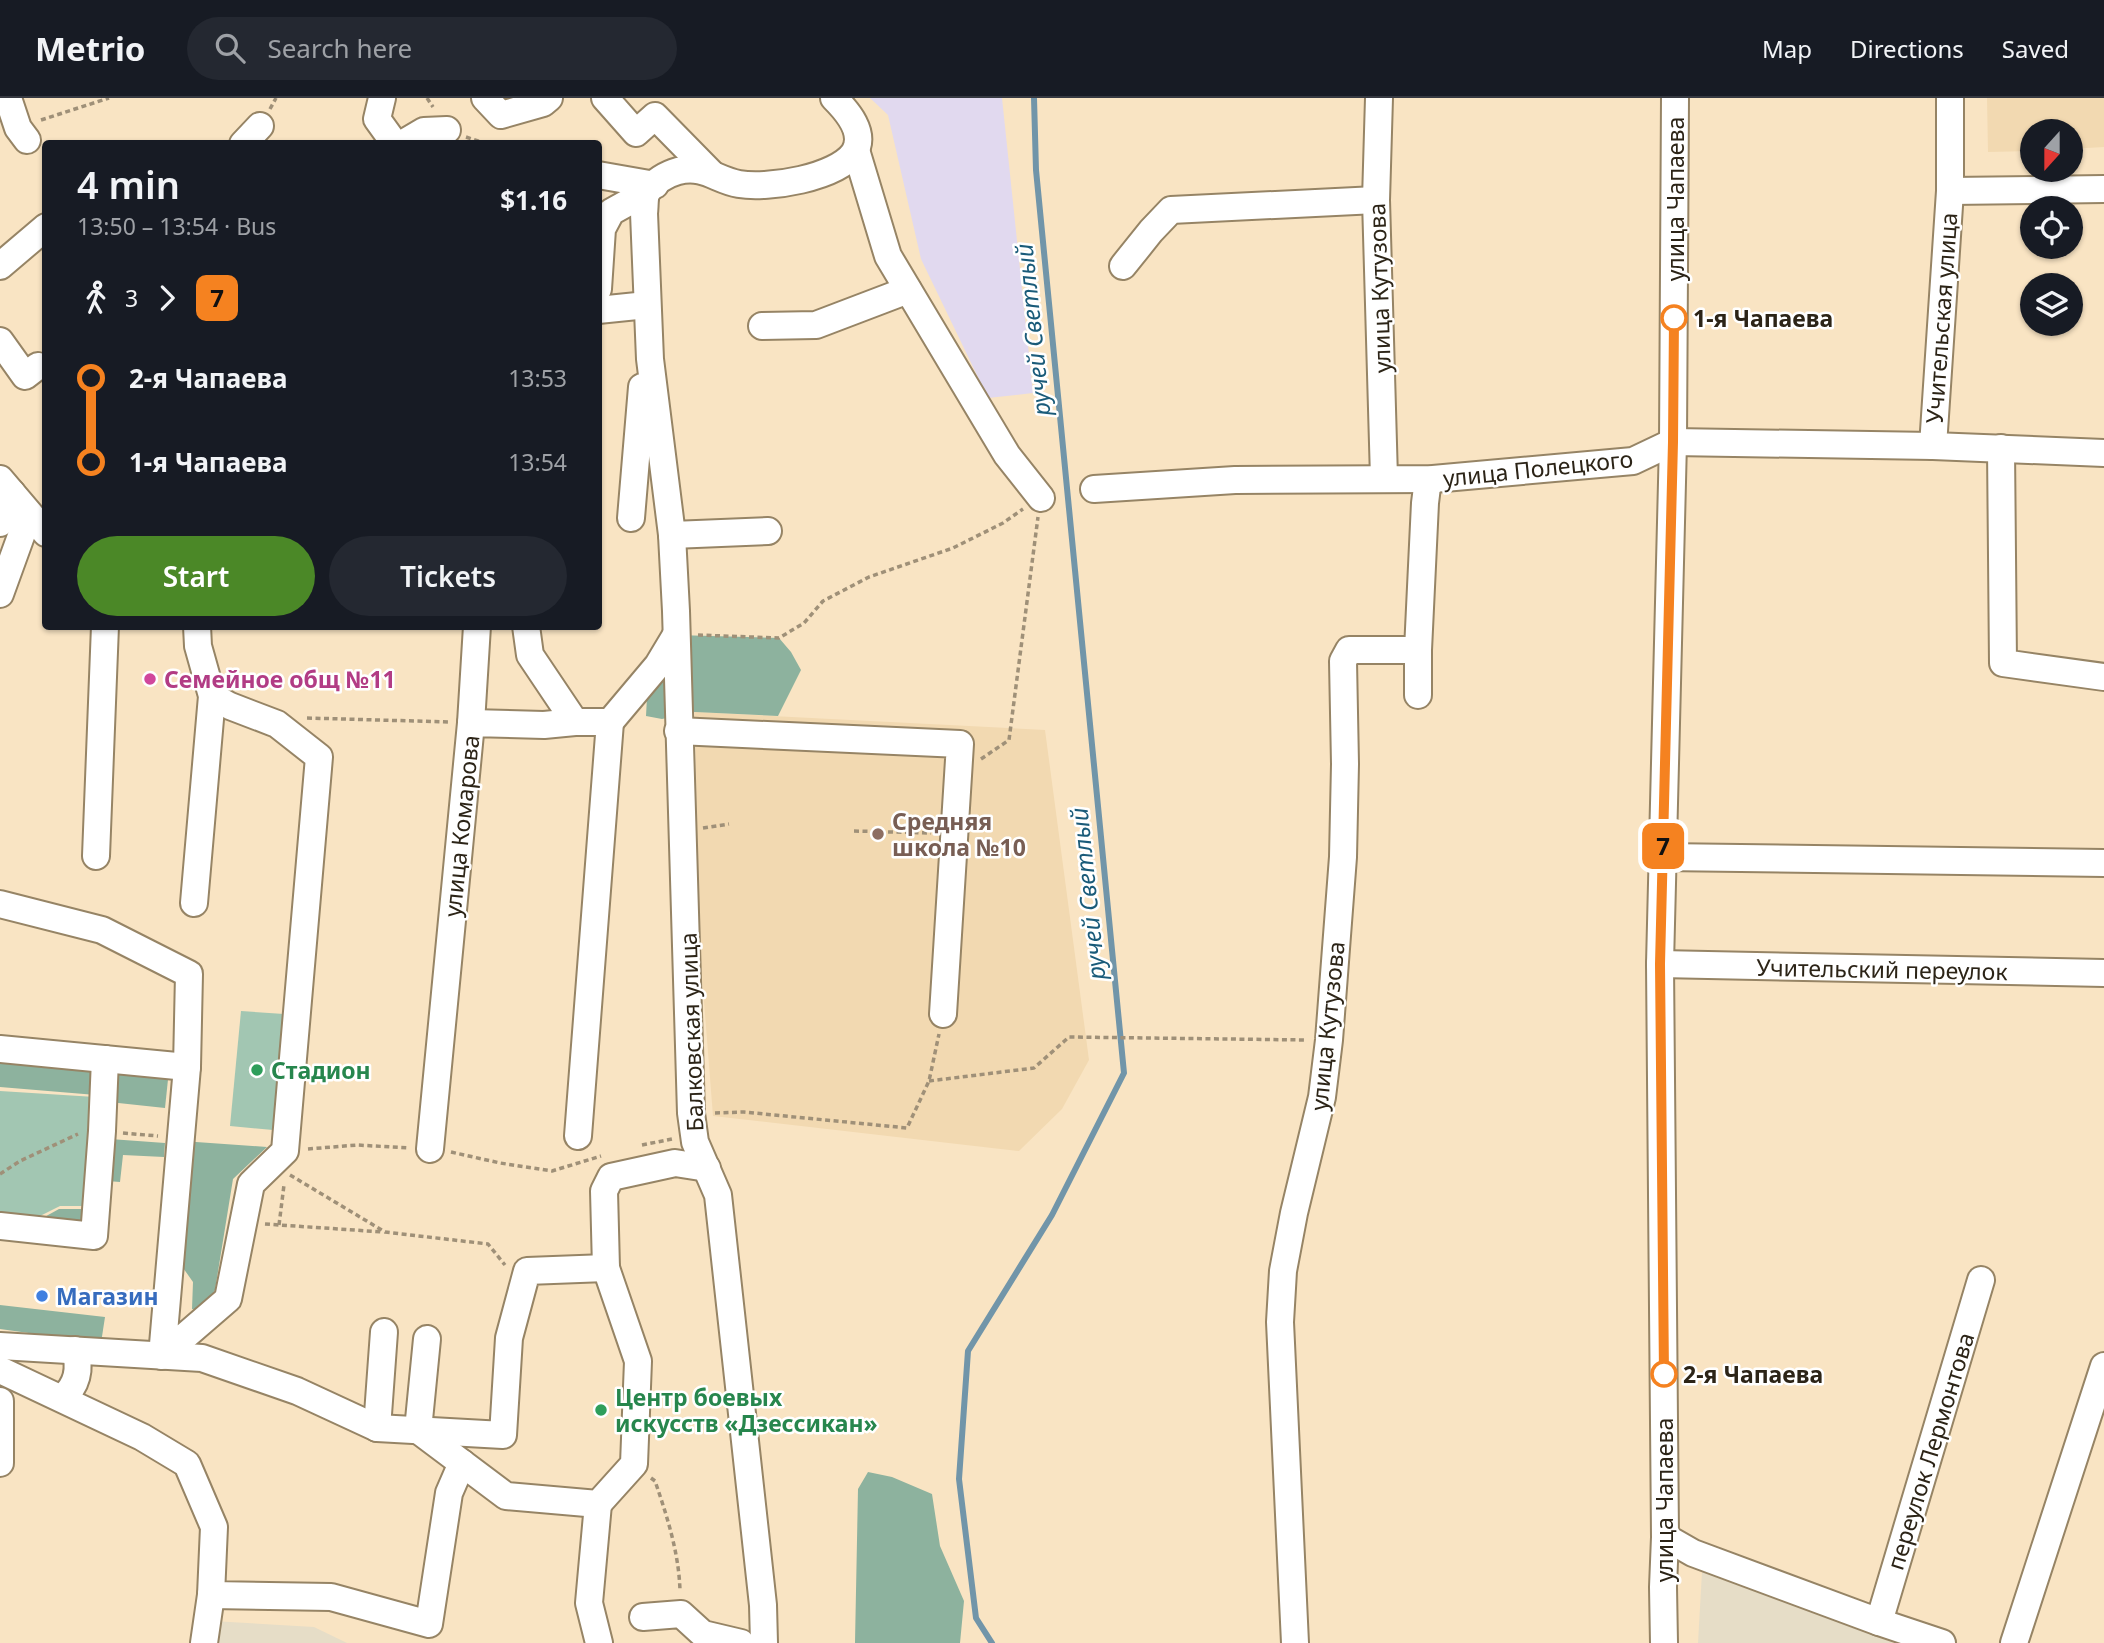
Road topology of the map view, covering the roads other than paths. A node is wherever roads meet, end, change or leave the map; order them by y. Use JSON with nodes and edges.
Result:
{"nodes":[{"id":1,"x":8,"y":98,"type":"edge"},
{"id":2,"x":382,"y":98,"type":"edge"},
{"id":3,"x":485,"y":98,"type":"edge"},
{"id":4,"x":549,"y":98,"type":"edge"},
{"id":5,"x":605,"y":98,"type":"edge"},
{"id":6,"x":834,"y":98,"type":"edge"},
{"id":7,"x":1379,"y":98,"type":"edge"},
{"id":8,"x":1675,"y":98,"type":"edge"},
{"id":9,"x":1950,"y":98,"type":"edge"},
{"id":10,"x":447,"y":130,"type":"dead end"},
{"id":11,"x":23,"y":134,"type":"road end"},
{"id":12,"x":392,"y":140,"type":"edge"},
{"id":13,"x":409,"y":140,"type":"edge"},
{"id":14,"x":856,"y":150,"type":"junction"},
{"id":15,"x":710,"y":173,"type":"junction"},
{"id":16,"x":602,"y":177,"type":"edge"},
{"id":17,"x":2104,"y":188,"type":"edge"},
{"id":18,"x":651,"y":189,"type":"junction"},
{"id":19,"x":1950,"y":191,"type":"junction"},
{"id":20,"x":1376,"y":200,"type":"junction"},
{"id":21,"x":42,"y":230,"type":"edge"},
{"id":22,"x":602,"y":241,"type":"edge"},
{"id":23,"x":0,"y":266,"type":"edge"},
{"id":24,"x":1123,"y":266,"type":"dead end"},
{"id":25,"x":908,"y":290,"type":"junction"},
{"id":26,"x":647,"y":305,"type":"junction"},
{"id":27,"x":602,"y":310,"type":"edge"},
{"id":28,"x":762,"y":326,"type":"dead end"},
{"id":29,"x":0,"y":341,"type":"edge"},
{"id":30,"x":650,"y":359,"type":"junction"},
{"id":31,"x":42,"y":368,"type":"edge"},
{"id":32,"x":1673,"y":442,"type":"junction"},
{"id":33,"x":1933,"y":446,"type":"junction"},
{"id":34,"x":2001,"y":448,"type":"junction"},
{"id":35,"x":2104,"y":453,"type":"edge"},
{"id":36,"x":1384,"y":478,"type":"junction"},
{"id":37,"x":1433,"y":479,"type":"junction"},
{"id":38,"x":6,"y":486,"type":"edge"},
{"id":39,"x":1094,"y":489,"type":"dead end"},
{"id":40,"x":1041,"y":498,"type":"road end"},
{"id":41,"x":631,"y":518,"type":"dead end"},
{"id":42,"x":0,"y":523,"type":"edge"},
{"id":43,"x":37,"y":524,"type":"edge"},
{"id":44,"x":768,"y":531,"type":"dead end"},
{"id":45,"x":671,"y":535,"type":"junction"},
{"id":46,"x":0,"y":594,"type":"edge"},
{"id":47,"x":105,"y":630,"type":"edge"},
{"id":48,"x":197,"y":630,"type":"edge"},
{"id":49,"x":477,"y":630,"type":"edge"},
{"id":50,"x":527,"y":630,"type":"edge"},
{"id":51,"x":677,"y":635,"type":"junction"},
{"id":52,"x":1418,"y":650,"type":"junction"},
{"id":53,"x":2104,"y":677,"type":"edge"},
{"id":54,"x":1418,"y":695,"type":"dead end"},
{"id":55,"x":212,"y":696,"type":"junction"},
{"id":56,"x":679,"y":719,"type":"junction"},
{"id":57,"x":575,"y":722,"type":"junction"},
{"id":58,"x":610,"y":722,"type":"junction"},
{"id":59,"x":471,"y":723,"type":"junction"},
{"id":60,"x":96,"y":856,"type":"dead end"},
{"id":61,"x":1662,"y":857,"type":"junction"},
{"id":62,"x":2104,"y":863,"type":"edge"},
{"id":63,"x":194,"y":903,"type":"dead end"},
{"id":64,"x":0,"y":904,"type":"edge"},
{"id":65,"x":1660,"y":964,"type":"junction"},
{"id":66,"x":2104,"y":973,"type":"edge"},
{"id":67,"x":943,"y":1014,"type":"road end"},
{"id":68,"x":0,"y":1049,"type":"edge"},
{"id":69,"x":105,"y":1059,"type":"junction"},
{"id":70,"x":187,"y":1067,"type":"junction"},
{"id":71,"x":578,"y":1136,"type":"dead end"},
{"id":72,"x":430,"y":1149,"type":"dead end"},
{"id":73,"x":707,"y":1168,"type":"junction"},
{"id":74,"x":0,"y":1226,"type":"edge"},
{"id":75,"x":607,"y":1268,"type":"junction"},
{"id":76,"x":1981,"y":1280,"type":"dead end"},
{"id":77,"x":384,"y":1332,"type":"dead end"},
{"id":78,"x":427,"y":1339,"type":"dead end"},
{"id":79,"x":0,"y":1346,"type":"edge"},
{"id":80,"x":75,"y":1350,"type":"junction"},
{"id":81,"x":162,"y":1356,"type":"junction"},
{"id":82,"x":2104,"y":1366,"type":"edge"},
{"id":83,"x":0,"y":1370,"type":"edge"},
{"id":84,"x":62,"y":1398,"type":"junction"},
{"id":85,"x":0,"y":1401,"type":"edge"},
{"id":86,"x":377,"y":1427,"type":"junction"},
{"id":87,"x":418,"y":1430,"type":"junction"},
{"id":88,"x":0,"y":1463,"type":"edge"},
{"id":89,"x":462,"y":1463,"type":"junction"},
{"id":90,"x":598,"y":1504,"type":"junction"},
{"id":91,"x":1665,"y":1537,"type":"junction"},
{"id":92,"x":211,"y":1595,"type":"junction"},
{"id":93,"x":643,"y":1617,"type":"dead end"},
{"id":94,"x":1879,"y":1622,"type":"junction"},
{"id":95,"x":204,"y":1643,"type":"edge"},
{"id":96,"x":599,"y":1643,"type":"edge"},
{"id":97,"x":741,"y":1643,"type":"edge"},
{"id":98,"x":764,"y":1643,"type":"edge"},
{"id":99,"x":1294,"y":1643,"type":"edge"},
{"id":100,"x":1664,"y":1643,"type":"edge"},
{"id":101,"x":1942,"y":1643,"type":"edge"},
{"id":102,"x":2014,"y":1643,"type":"edge"}],
"edges":[{"from":1,"to":11,"type":"street"},
{"from":2,"to":12,"type":"street"},
{"from":3,"to":4,"type":"street"},
{"from":5,"to":15,"type":"street"},
{"from":6,"to":14,"type":"street"},
{"from":7,"to":20,"type":"street","name":"улица Кутузова"},
{"from":8,"to":32,"type":"street","name":"улица Чапаева"},
{"from":9,"to":19,"type":"street","name":"Учительская улица"},
{"from":10,"to":13,"type":"street"},
{"from":14,"to":15,"type":"street"},
{"from":14,"to":25,"type":"street"},
{"from":15,"to":18,"type":"street"},
{"from":16,"to":18,"type":"street"},
{"from":17,"to":19,"type":"street","name":"Учительская улица"},
{"from":18,"to":22,"type":"street"},
{"from":18,"to":26,"type":"street"},
{"from":19,"to":33,"type":"street","name":"Учительская улица"},
{"from":20,"to":24,"type":"street"},
{"from":20,"to":36,"type":"street","name":"улица Кутузова"},
{"from":21,"to":23,"type":"street"},
{"from":25,"to":28,"type":"street"},
{"from":25,"to":40,"type":"street"},
{"from":26,"to":27,"type":"street"},
{"from":26,"to":30,"type":"street"},
{"from":29,"to":31,"type":"street"},
{"from":30,"to":41,"type":"street"},
{"from":30,"to":45,"type":"street","name":"Балковская улица"},
{"from":32,"to":33,"type":"street","name":"улица Полецкого"},
{"from":32,"to":37,"type":"street","name":"улица Полецкого"},
{"from":32,"to":61,"type":"street","name":"улица Чапаева"},
{"from":33,"to":34,"type":"street","name":"улица Полецкого"},
{"from":34,"to":35,"type":"street","name":"улица Полецкого"},
{"from":34,"to":53,"type":"street"},
{"from":36,"to":37,"type":"street","name":"улица Полецкого"},
{"from":36,"to":39,"type":"street","name":"улица Полецкого"},
{"from":37,"to":52,"type":"street"},
{"from":38,"to":42,"type":"street"},
{"from":38,"to":43,"type":"street"},
{"from":43,"to":46,"type":"street"},
{"from":44,"to":45,"type":"street"},
{"from":45,"to":51,"type":"street","name":"Балковская улица"},
{"from":47,"to":60,"type":"street"},
{"from":48,"to":55,"type":"street"},
{"from":49,"to":59,"type":"street"},
{"from":50,"to":57,"type":"street"},
{"from":51,"to":56,"type":"street","name":"Балковская улица"},
{"from":51,"to":58,"type":"street"},
{"from":52,"to":54,"type":"street"},
{"from":52,"to":99,"type":"street","name":"улица Кутузова"},
{"from":55,"to":63,"type":"street"},
{"from":55,"to":81,"type":"street"},
{"from":56,"to":67,"type":"street"},
{"from":56,"to":73,"type":"street","name":"Балковская улица"},
{"from":57,"to":58,"type":"street","name":"улица Комарова"},
{"from":57,"to":59,"type":"street","name":"улица Комарова"},
{"from":58,"to":71,"type":"street"},
{"from":59,"to":72,"type":"street","name":"улица Комарова"},
{"from":61,"to":62,"type":"street"},
{"from":61,"to":65,"type":"street","name":"улица Чапаева"},
{"from":64,"to":70,"type":"street"},
{"from":65,"to":66,"type":"street","name":"Учительский переулок"},
{"from":65,"to":91,"type":"street","name":"улица Чапаева"},
{"from":68,"to":69,"type":"street"},
{"from":69,"to":70,"type":"street"},
{"from":69,"to":74,"type":"street"},
{"from":70,"to":81,"type":"street"},
{"from":73,"to":75,"type":"street"},
{"from":73,"to":98,"type":"street","name":"Балковская улица"},
{"from":75,"to":87,"type":"street"},
{"from":75,"to":90,"type":"street"},
{"from":76,"to":94,"type":"street","name":"переулок Лермонтова"},
{"from":77,"to":86,"type":"street"},
{"from":78,"to":87,"type":"street"},
{"from":79,"to":80,"type":"street"},
{"from":80,"to":81,"type":"street"},
{"from":80,"to":84,"type":"street"},
{"from":81,"to":86,"type":"street"},
{"from":82,"to":102,"type":"street"},
{"from":83,"to":84,"type":"street"},
{"from":84,"to":92,"type":"street"},
{"from":85,"to":88,"type":"street"},
{"from":86,"to":87,"type":"street"},
{"from":87,"to":89,"type":"street"},
{"from":89,"to":90,"type":"street"},
{"from":89,"to":92,"type":"street"},
{"from":90,"to":96,"type":"street"},
{"from":91,"to":94,"type":"street"},
{"from":91,"to":100,"type":"street","name":"улица Чапаева"},
{"from":92,"to":95,"type":"street"},
{"from":93,"to":97,"type":"street"},
{"from":94,"to":101,"type":"street"}]}
